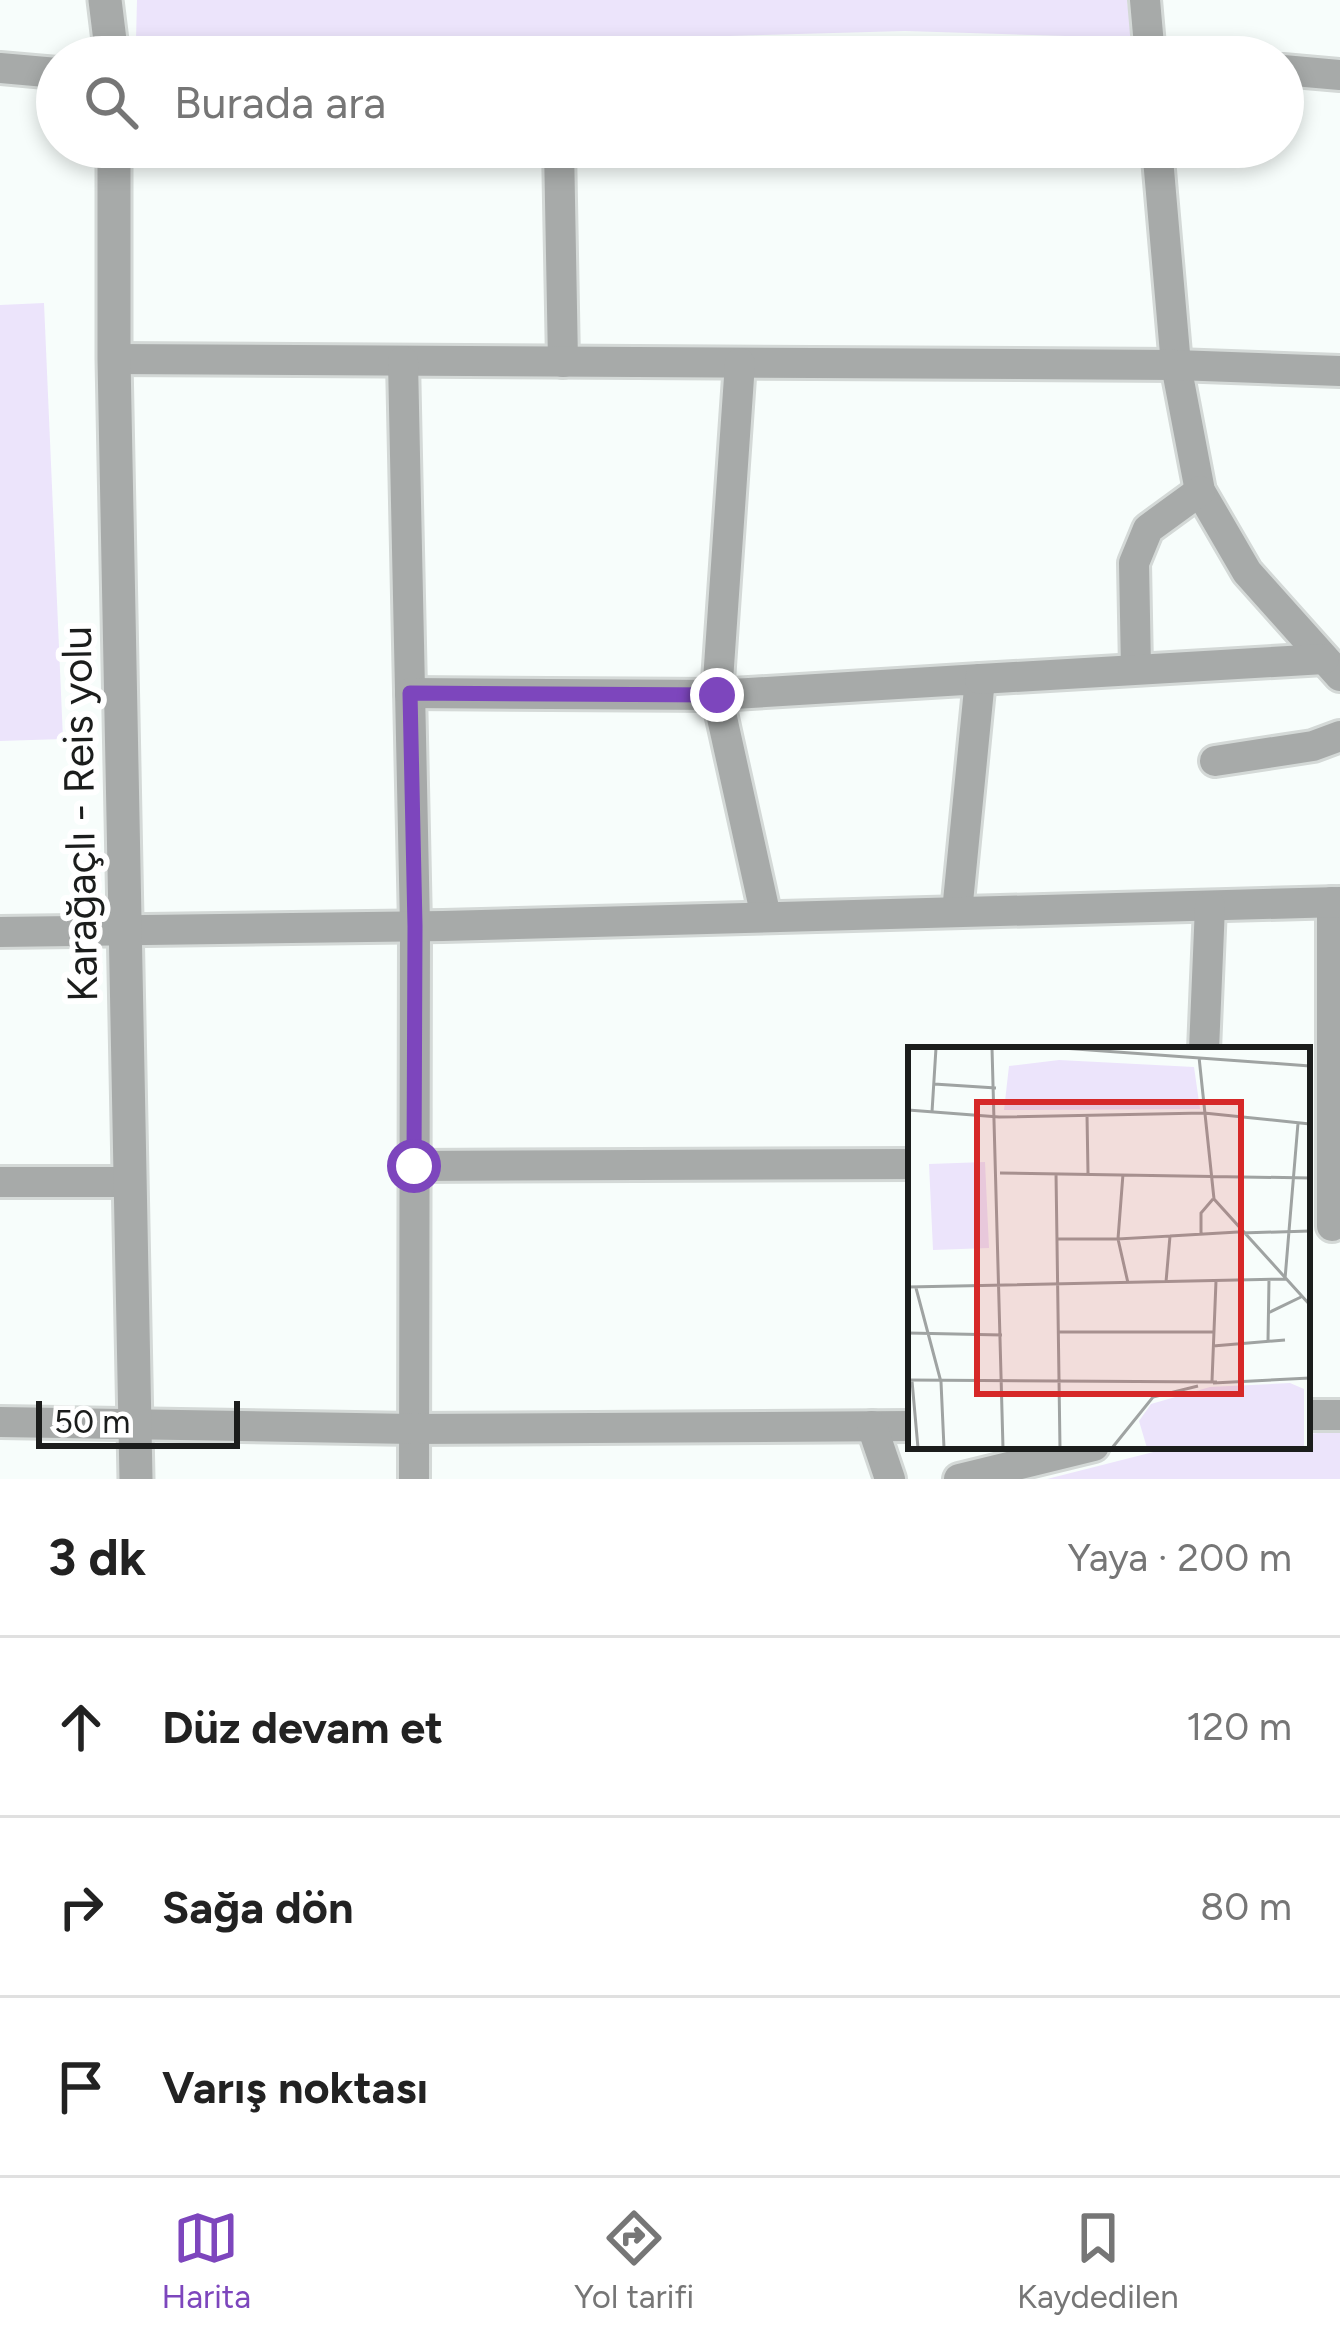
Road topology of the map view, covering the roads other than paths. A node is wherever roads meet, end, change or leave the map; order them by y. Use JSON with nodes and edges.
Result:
{"nodes":[{"id":1,"x":105,"y":0,"type":"edge"},
{"id":2,"x":1145,"y":0,"type":"edge"},
{"id":3,"x":109,"y":36,"type":"edge"},
{"id":4,"x":1150,"y":36,"type":"edge"},
{"id":5,"x":0,"y":68,"type":"edge"},
{"id":6,"x":36,"y":71,"type":"edge"},
{"id":7,"x":1304,"y":72,"type":"edge"},
{"id":8,"x":1340,"y":75,"type":"edge"},
{"id":9,"x":114,"y":168,"type":"edge"},
{"id":10,"x":559,"y":168,"type":"edge"},
{"id":11,"x":1159,"y":168,"type":"edge"},
{"id":12,"x":114,"y":359,"type":"junction"},
{"id":13,"x":403,"y":361,"type":"junction"},
{"id":14,"x":562,"y":362,"type":"junction"},
{"id":15,"x":740,"y":363,"type":"junction"},
{"id":16,"x":1176,"y":365,"type":"junction"},
{"id":17,"x":1340,"y":371,"type":"edge"},
{"id":18,"x":1200,"y":491,"type":"junction"},
{"id":19,"x":1334,"y":666,"type":"edge"},
{"id":20,"x":1136,"y":669,"type":"junction"},
{"id":21,"x":980,"y":679,"type":"junction"},
{"id":22,"x":410,"y":693,"type":"junction"},
{"id":23,"x":717,"y":695,"type":"junction"},
{"id":24,"x":1340,"y":736,"type":"edge"},
{"id":25,"x":1216,"y":761,"type":"dead end"},
{"id":26,"x":1336,"y":902,"type":"edge"},
{"id":27,"x":1210,"y":906,"type":"junction"},
{"id":28,"x":957,"y":912,"type":"junction"},
{"id":29,"x":766,"y":917,"type":"junction"},
{"id":30,"x":415,"y":926,"type":"junction"},
{"id":31,"x":126,"y":928,"type":"junction"},
{"id":32,"x":0,"y":932,"type":"edge"},
{"id":33,"x":1204,"y":1047,"type":"edge"},
{"id":34,"x":908,"y":1164,"type":"edge"},
{"id":35,"x":414,"y":1166,"type":"junction"},
{"id":36,"x":0,"y":1182,"type":"edge"},
{"id":37,"x":131,"y":1182,"type":"junction"},
{"id":38,"x":1326,"y":1226,"type":"edge"},
{"id":39,"x":1340,"y":1414,"type":"edge"},
{"id":40,"x":1310,"y":1415,"type":"edge"},
{"id":41,"x":0,"y":1422,"type":"edge"},
{"id":42,"x":136,"y":1424,"type":"junction"},
{"id":43,"x":872,"y":1426,"type":"junction"},
{"id":44,"x":908,"y":1426,"type":"edge"},
{"id":45,"x":413,"y":1429,"type":"junction"},
{"id":46,"x":1082,"y":1449,"type":"edge"},
{"id":47,"x":136,"y":1479,"type":"edge"},
{"id":48,"x":414,"y":1479,"type":"edge"},
{"id":49,"x":890,"y":1479,"type":"edge"},
{"id":50,"x":959,"y":1479,"type":"edge"}],
"edges":[{"from":1,"to":3,"type":"street"},
{"from":2,"to":4,"type":"street"},
{"from":5,"to":6,"type":"street"},
{"from":7,"to":8,"type":"street"},
{"from":9,"to":12,"type":"street","name":"Karağaçlı - Reis yolu"},
{"from":10,"to":14,"type":"street"},
{"from":11,"to":16,"type":"street"},
{"from":12,"to":13,"type":"street"},
{"from":12,"to":31,"type":"street","name":"Karağaçlı - Reis yolu"},
{"from":13,"to":14,"type":"street"},
{"from":13,"to":22,"type":"street"},
{"from":14,"to":15,"type":"street"},
{"from":15,"to":16,"type":"street"},
{"from":15,"to":23,"type":"street"},
{"from":16,"to":17,"type":"street"},
{"from":16,"to":18,"type":"street"},
{"from":18,"to":19,"type":"street"},
{"from":18,"to":20,"type":"street"},
{"from":19,"to":20,"type":"street"},
{"from":20,"to":21,"type":"street"},
{"from":21,"to":23,"type":"street"},
{"from":21,"to":28,"type":"street"},
{"from":22,"to":23,"type":"street"},
{"from":22,"to":30,"type":"street"},
{"from":23,"to":29,"type":"street"},
{"from":24,"to":25,"type":"street"},
{"from":26,"to":27,"type":"street"},
{"from":26,"to":38,"type":"street"},
{"from":27,"to":28,"type":"street"},
{"from":27,"to":33,"type":"street"},
{"from":28,"to":29,"type":"street"},
{"from":29,"to":30,"type":"street"},
{"from":30,"to":31,"type":"street"},
{"from":30,"to":35,"type":"street"},
{"from":31,"to":32,"type":"street"},
{"from":31,"to":37,"type":"street","name":"Karağaçlı - Reis yolu"},
{"from":34,"to":35,"type":"street"},
{"from":35,"to":45,"type":"street"},
{"from":36,"to":37,"type":"street"},
{"from":37,"to":42,"type":"street","name":"Karağaçlı - Reis yolu"},
{"from":39,"to":40,"type":"street"},
{"from":41,"to":42,"type":"street"},
{"from":42,"to":45,"type":"street"},
{"from":42,"to":47,"type":"street","name":"Karağaçlı - Reis yolu"},
{"from":43,"to":44,"type":"street"},
{"from":43,"to":45,"type":"street"},
{"from":43,"to":49,"type":"street"},
{"from":45,"to":48,"type":"street"},
{"from":46,"to":50,"type":"street"}]}
